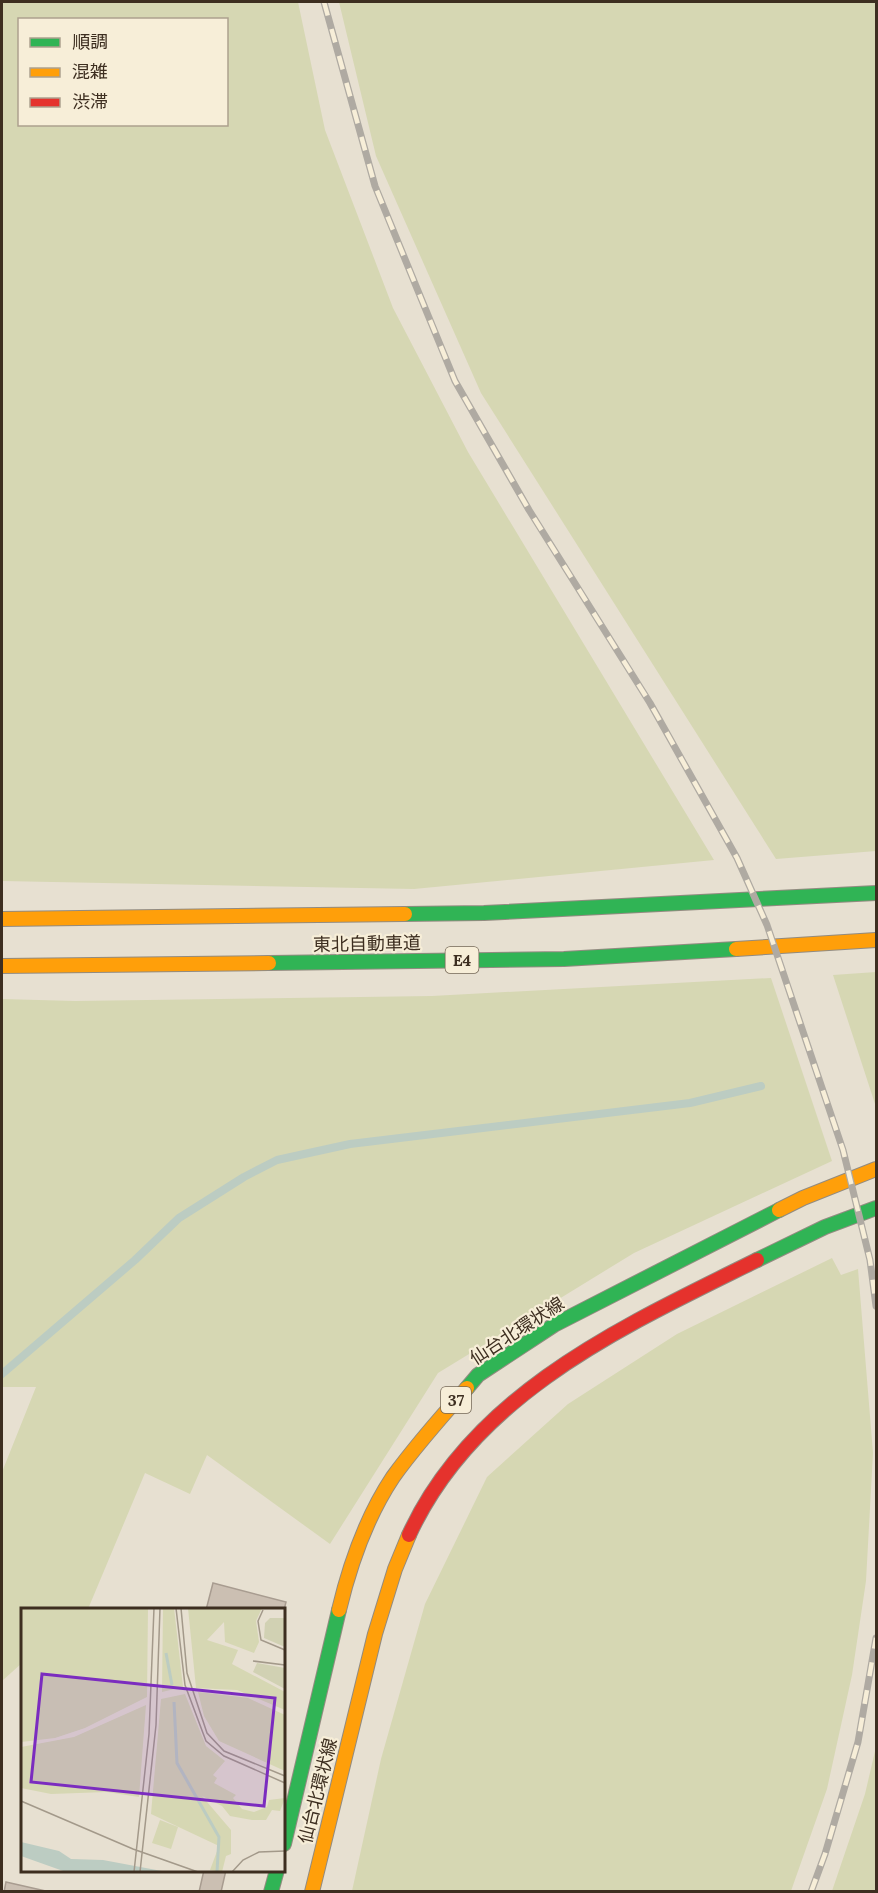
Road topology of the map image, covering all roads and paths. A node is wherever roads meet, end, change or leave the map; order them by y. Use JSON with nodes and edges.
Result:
{"nodes":[{"id":1,"x":876,"y":893,"type":"edge"},
{"id":2,"x":2,"y":919,"type":"edge"},
{"id":3,"x":876,"y":940,"type":"edge"},
{"id":4,"x":2,"y":966,"type":"edge"},
{"id":5,"x":876,"y":1169,"type":"edge"},
{"id":6,"x":876,"y":1208,"type":"edge"},
{"id":7,"x":285,"y":1840,"type":"edge"},
{"id":8,"x":276,"y":1872,"type":"edge"},
{"id":9,"x":271,"y":1892,"type":"edge"},
{"id":10,"x":312,"y":1892,"type":"edge"}],
"edges":[{"from":1,"to":2,"type":"main road","name":"東北自動車道"},
{"from":3,"to":4,"type":"main road","name":"東北自動車道","number":"E4"},
{"from":5,"to":7,"type":"main road","name":"仙台北環状線","number":"37"},
{"from":6,"to":10,"type":"main road","name":"仙台北環状線","number":"37"},
{"from":8,"to":9,"type":"main road"}]}
